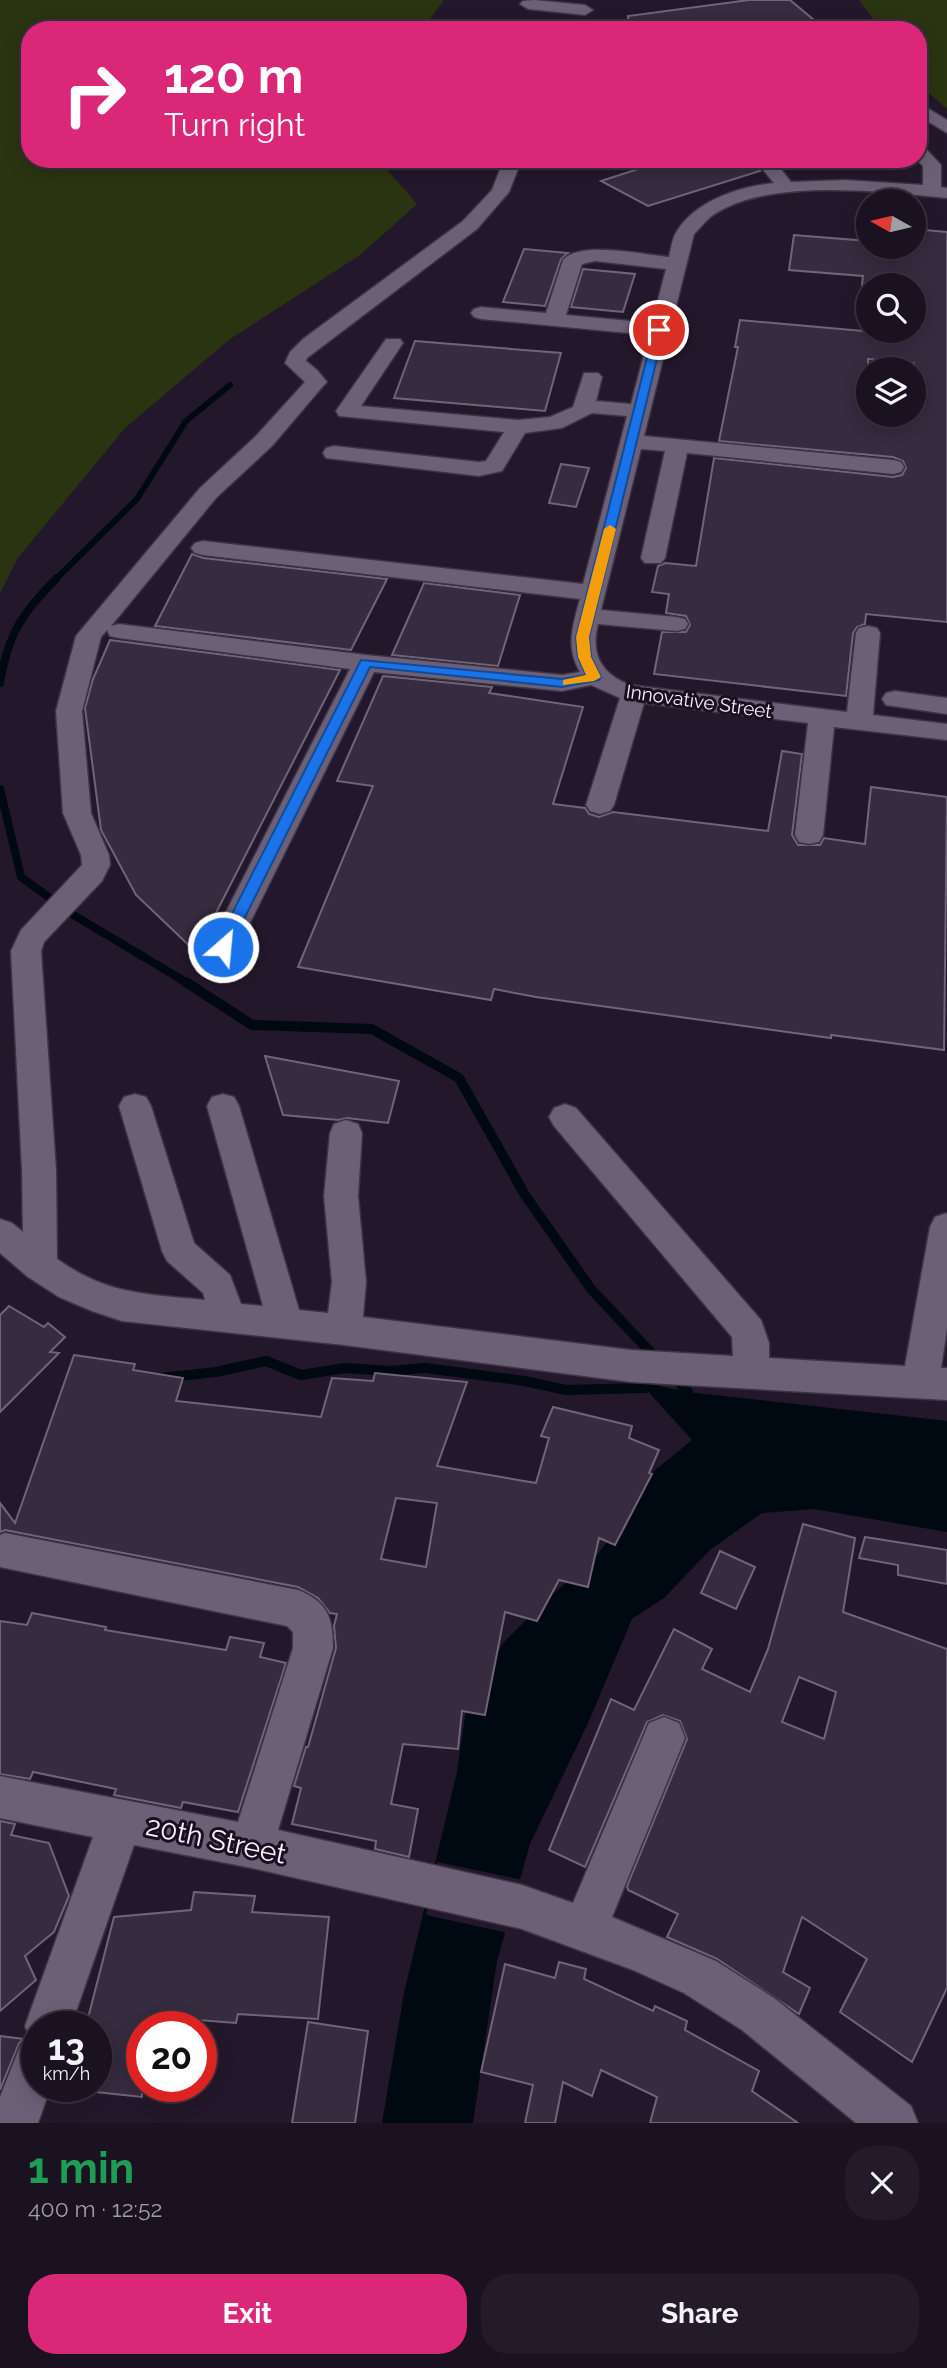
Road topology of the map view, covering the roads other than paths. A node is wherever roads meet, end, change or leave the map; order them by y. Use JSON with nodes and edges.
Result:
{"nodes":[{"id":1,"x":528,"y":4,"type":"dead end"},
{"id":2,"x":588,"y":5,"type":"edge"},
{"id":3,"x":580,"y":21,"type":"edge"},
{"id":4,"x":927,"y":114,"type":"edge"},
{"id":5,"x":947,"y":128,"type":"edge"},
{"id":6,"x":927,"y":160,"type":"edge"},
{"id":7,"x":509,"y":168,"type":"edge"},
{"id":8,"x":772,"y":168,"type":"edge"},
{"id":9,"x":785,"y":188,"type":"junction"},
{"id":10,"x":942,"y":195,"type":"edge"},
{"id":11,"x":677,"y":264,"type":"junction"},
{"id":12,"x":481,"y":313,"type":"dead end"},
{"id":13,"x":554,"y":320,"type":"junction"},
{"id":14,"x":659,"y":330,"type":"junction"},
{"id":15,"x":393,"y":343,"type":"dead end"},
{"id":16,"x":592,"y":377,"type":"dead end"},
{"id":17,"x":584,"y":406,"type":"junction"},
{"id":18,"x":639,"y":411,"type":"junction"},
{"id":19,"x":517,"y":427,"type":"junction"},
{"id":20,"x":632,"y":441,"type":"junction"},
{"id":21,"x":677,"y":446,"type":"junction"},
{"id":22,"x":334,"y":453,"type":"dead end"},
{"id":23,"x":893,"y":467,"type":"dead end"},
{"id":24,"x":203,"y":548,"type":"dead end"},
{"id":25,"x":653,"y":558,"type":"dead end"},
{"id":26,"x":591,"y":605,"type":"junction"},
{"id":27,"x":676,"y":624,"type":"dead end"},
{"id":28,"x":119,"y":631,"type":"dead end"},
{"id":29,"x":868,"y":633,"type":"dead end"},
{"id":30,"x":366,"y":663,"type":"junction"},
{"id":31,"x":594,"y":677,"type":"junction"},
{"id":32,"x":634,"y":694,"type":"junction"},
{"id":33,"x":895,"y":698,"type":"dead end"},
{"id":34,"x":936,"y":704,"type":"edge"},
{"id":35,"x":822,"y":717,"type":"junction"},
{"id":36,"x":859,"y":721,"type":"junction"},
{"id":37,"x":936,"y":730,"type":"edge"},
{"id":38,"x":600,"y":805,"type":"dead end"},
{"id":39,"x":809,"y":835,"type":"dead end"},
{"id":40,"x":223,"y":947,"type":"dead end"},
{"id":41,"x":135,"y":1106,"type":"dead end"},
{"id":42,"x":223,"y":1106,"type":"dead end"},
{"id":43,"x":565,"y":1117,"type":"dead end"},
{"id":44,"x":346,"y":1133,"type":"dead end"},
{"id":45,"x":947,"y":1227,"type":"edge"},
{"id":46,"x":0,"y":1233,"type":"edge"},
{"id":47,"x":40,"y":1267,"type":"junction"},
{"id":48,"x":228,"y":1317,"type":"junction"},
{"id":49,"x":281,"y":1322,"type":"junction"},
{"id":50,"x":344,"y":1330,"type":"junction"},
{"id":51,"x":751,"y":1373,"type":"junction"},
{"id":52,"x":933,"y":1383,"type":"edge"},
{"id":53,"x":5,"y":1551,"type":"dead end"},
{"id":54,"x":664,"y":1738,"type":"dead end"},
{"id":55,"x":0,"y":1797,"type":"edge"},
{"id":56,"x":121,"y":1820,"type":"junction"},
{"id":57,"x":252,"y":1846,"type":"junction"},
{"id":58,"x":584,"y":1930,"type":"junction"},
{"id":59,"x":53,"y":2011,"type":"edge"},
{"id":60,"x":22,"y":2102,"type":"edge"},
{"id":61,"x":15,"y":2123,"type":"edge"},
{"id":62,"x":894,"y":2123,"type":"edge"}],
"edges":[{"from":1,"to":2,"type":"street"},
{"from":2,"to":3,"type":"street"},
{"from":4,"to":5,"type":"street"},
{"from":6,"to":10,"type":"street"},
{"from":7,"to":47,"type":"street"},
{"from":8,"to":9,"type":"street"},
{"from":9,"to":10,"type":"street","name":"Innovative Street"},
{"from":9,"to":11,"type":"street","name":"Innovative Street"},
{"from":11,"to":13,"type":"street"},
{"from":11,"to":14,"type":"street","name":"Innovative Street"},
{"from":12,"to":13,"type":"street"},
{"from":13,"to":14,"type":"street"},
{"from":14,"to":18,"type":"street","name":"Innovative Street"},
{"from":15,"to":19,"type":"street"},
{"from":16,"to":17,"type":"street"},
{"from":17,"to":18,"type":"street"},
{"from":17,"to":19,"type":"street"},
{"from":18,"to":20,"type":"street","name":"Innovative Street"},
{"from":19,"to":22,"type":"street"},
{"from":20,"to":21,"type":"street"},
{"from":20,"to":26,"type":"street","name":"Innovative Street"},
{"from":21,"to":23,"type":"street"},
{"from":21,"to":25,"type":"street"},
{"from":24,"to":26,"type":"street"},
{"from":26,"to":27,"type":"street"},
{"from":26,"to":31,"type":"street","name":"Innovative Street"},
{"from":28,"to":30,"type":"street"},
{"from":29,"to":36,"type":"street"},
{"from":30,"to":31,"type":"street"},
{"from":30,"to":40,"type":"street"},
{"from":31,"to":32,"type":"street","name":"Innovative Street"},
{"from":32,"to":35,"type":"street","name":"Innovative Street"},
{"from":32,"to":38,"type":"street"},
{"from":33,"to":34,"type":"street"},
{"from":34,"to":37,"type":"street"},
{"from":35,"to":36,"type":"street","name":"Innovative Street"},
{"from":35,"to":39,"type":"street"},
{"from":36,"to":37,"type":"street","name":"Innovative Street"},
{"from":41,"to":48,"type":"street"},
{"from":42,"to":49,"type":"street"},
{"from":43,"to":51,"type":"street"},
{"from":44,"to":50,"type":"street"},
{"from":45,"to":52,"type":"street"},
{"from":46,"to":47,"type":"street"},
{"from":47,"to":48,"type":"street"},
{"from":48,"to":49,"type":"street"},
{"from":49,"to":50,"type":"street"},
{"from":50,"to":51,"type":"street"},
{"from":51,"to":52,"type":"street"},
{"from":53,"to":57,"type":"street"},
{"from":54,"to":58,"type":"street"},
{"from":55,"to":56,"type":"street","name":"20th Street"},
{"from":56,"to":57,"type":"street","name":"20th Street"},
{"from":56,"to":59,"type":"street"},
{"from":57,"to":58,"type":"street","name":"20th Street"},
{"from":58,"to":62,"type":"street","name":"20th Street"},
{"from":60,"to":61,"type":"street"}]}
